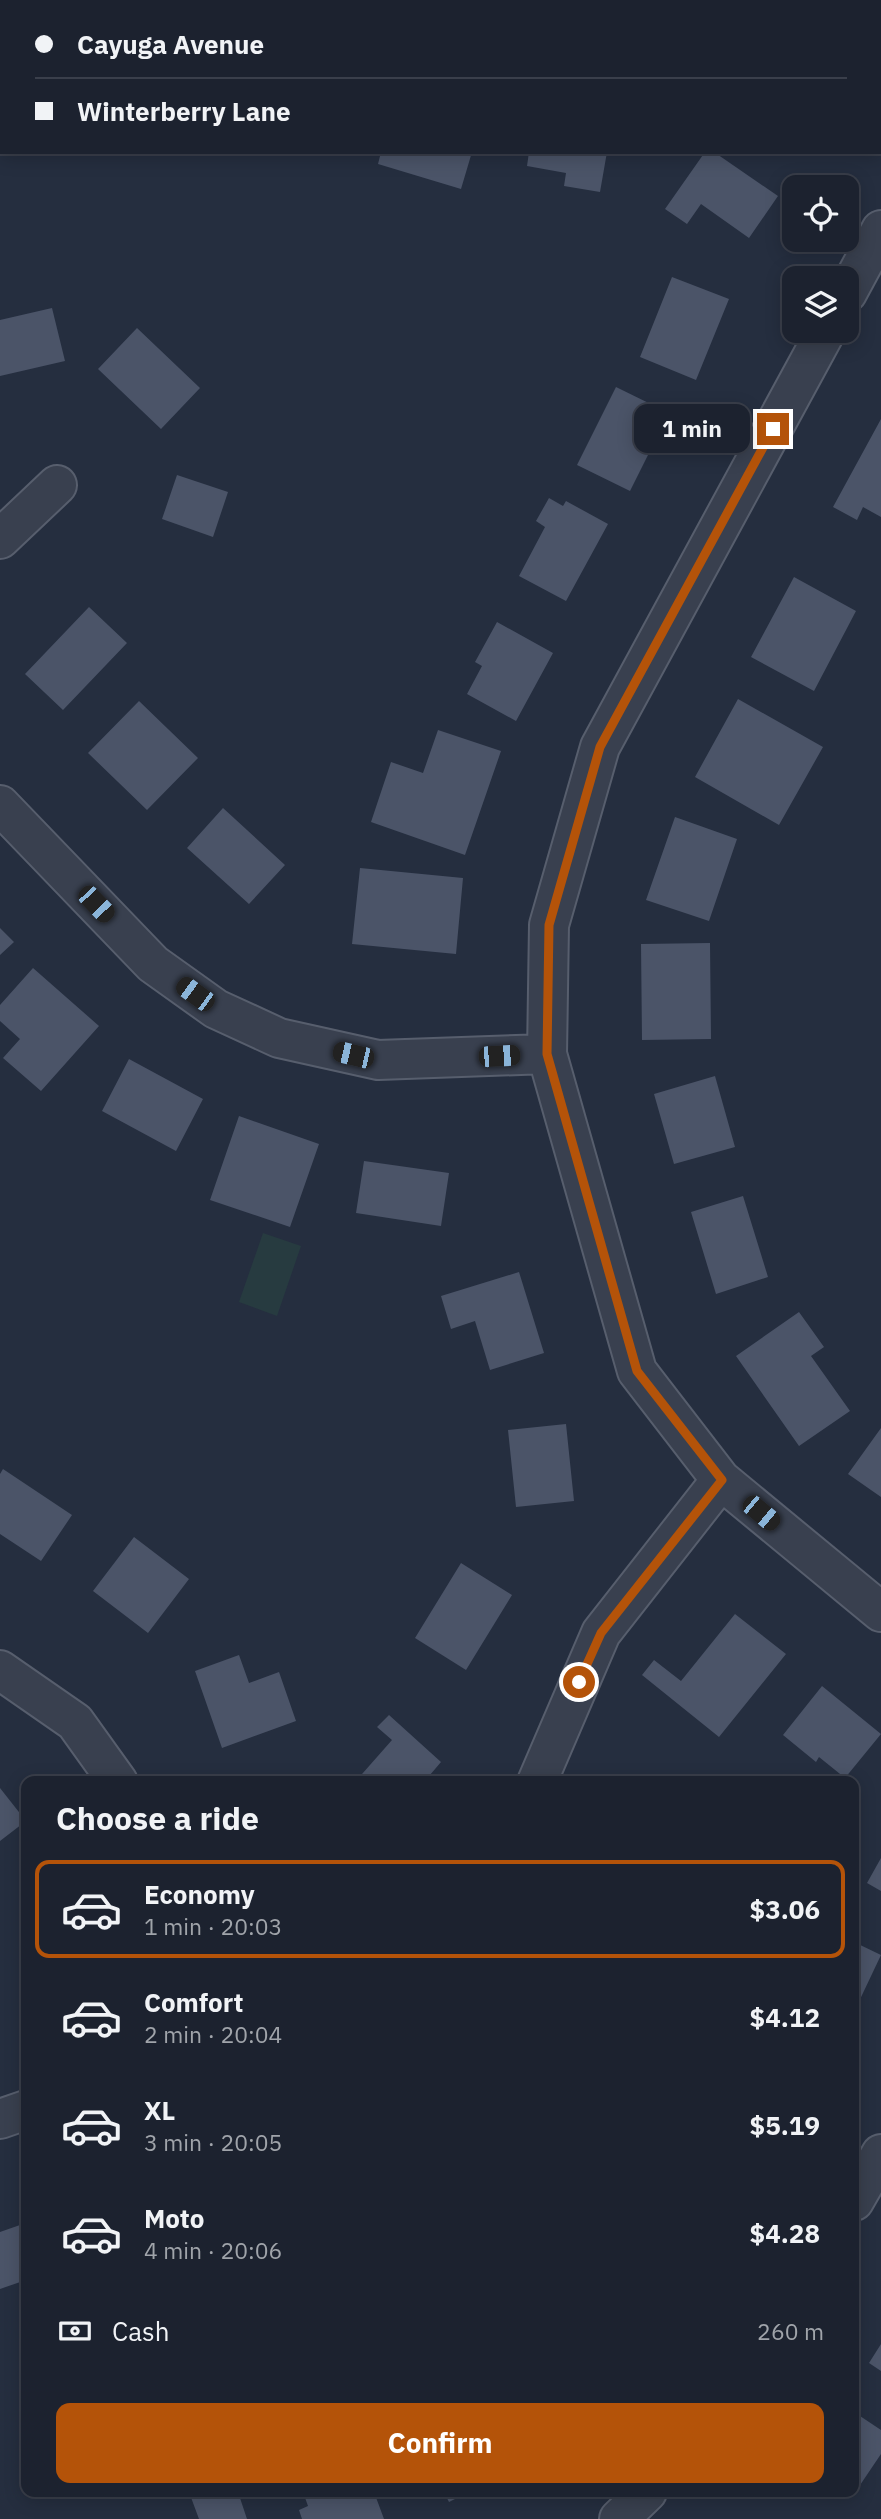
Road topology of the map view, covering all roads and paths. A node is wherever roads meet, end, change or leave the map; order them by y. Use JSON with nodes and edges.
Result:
{"nodes":[{"id":1,"x":881,"y":230,"type":"edge"},
{"id":2,"x":859,"y":271,"type":"edge"},
{"id":3,"x":819,"y":343,"type":"edge"},
{"id":4,"x":57,"y":485,"type":"dead end"},
{"id":5,"x":0,"y":539,"type":"edge"},
{"id":6,"x":0,"y":805,"type":"edge"},
{"id":7,"x":547,"y":1054,"type":"junction"},
{"id":8,"x":722,"y":1480,"type":"junction"},
{"id":9,"x":881,"y":1612,"type":"edge"},
{"id":10,"x":0,"y":1670,"type":"edge"},
{"id":11,"x":114,"y":1776,"type":"edge"},
{"id":12,"x":540,"y":1776,"type":"edge"},
{"id":13,"x":21,"y":2112,"type":"edge"},
{"id":14,"x":0,"y":2119,"type":"edge"},
{"id":15,"x":881,"y":2154,"type":"edge"},
{"id":16,"x":859,"y":2192,"type":"edge"},
{"id":17,"x":642,"y":2497,"type":"edge"},
{"id":18,"x":619,"y":2519,"type":"edge"}],
"edges":[{"from":1,"to":2,"type":"street"},
{"from":3,"to":7,"type":"street"},
{"from":4,"to":5,"type":"street"},
{"from":6,"to":7,"type":"street"},
{"from":7,"to":8,"type":"street"},
{"from":8,"to":9,"type":"street"},
{"from":8,"to":12,"type":"street"},
{"from":10,"to":11,"type":"street"},
{"from":13,"to":14,"type":"street"},
{"from":15,"to":16,"type":"street"},
{"from":17,"to":18,"type":"street"}]}
